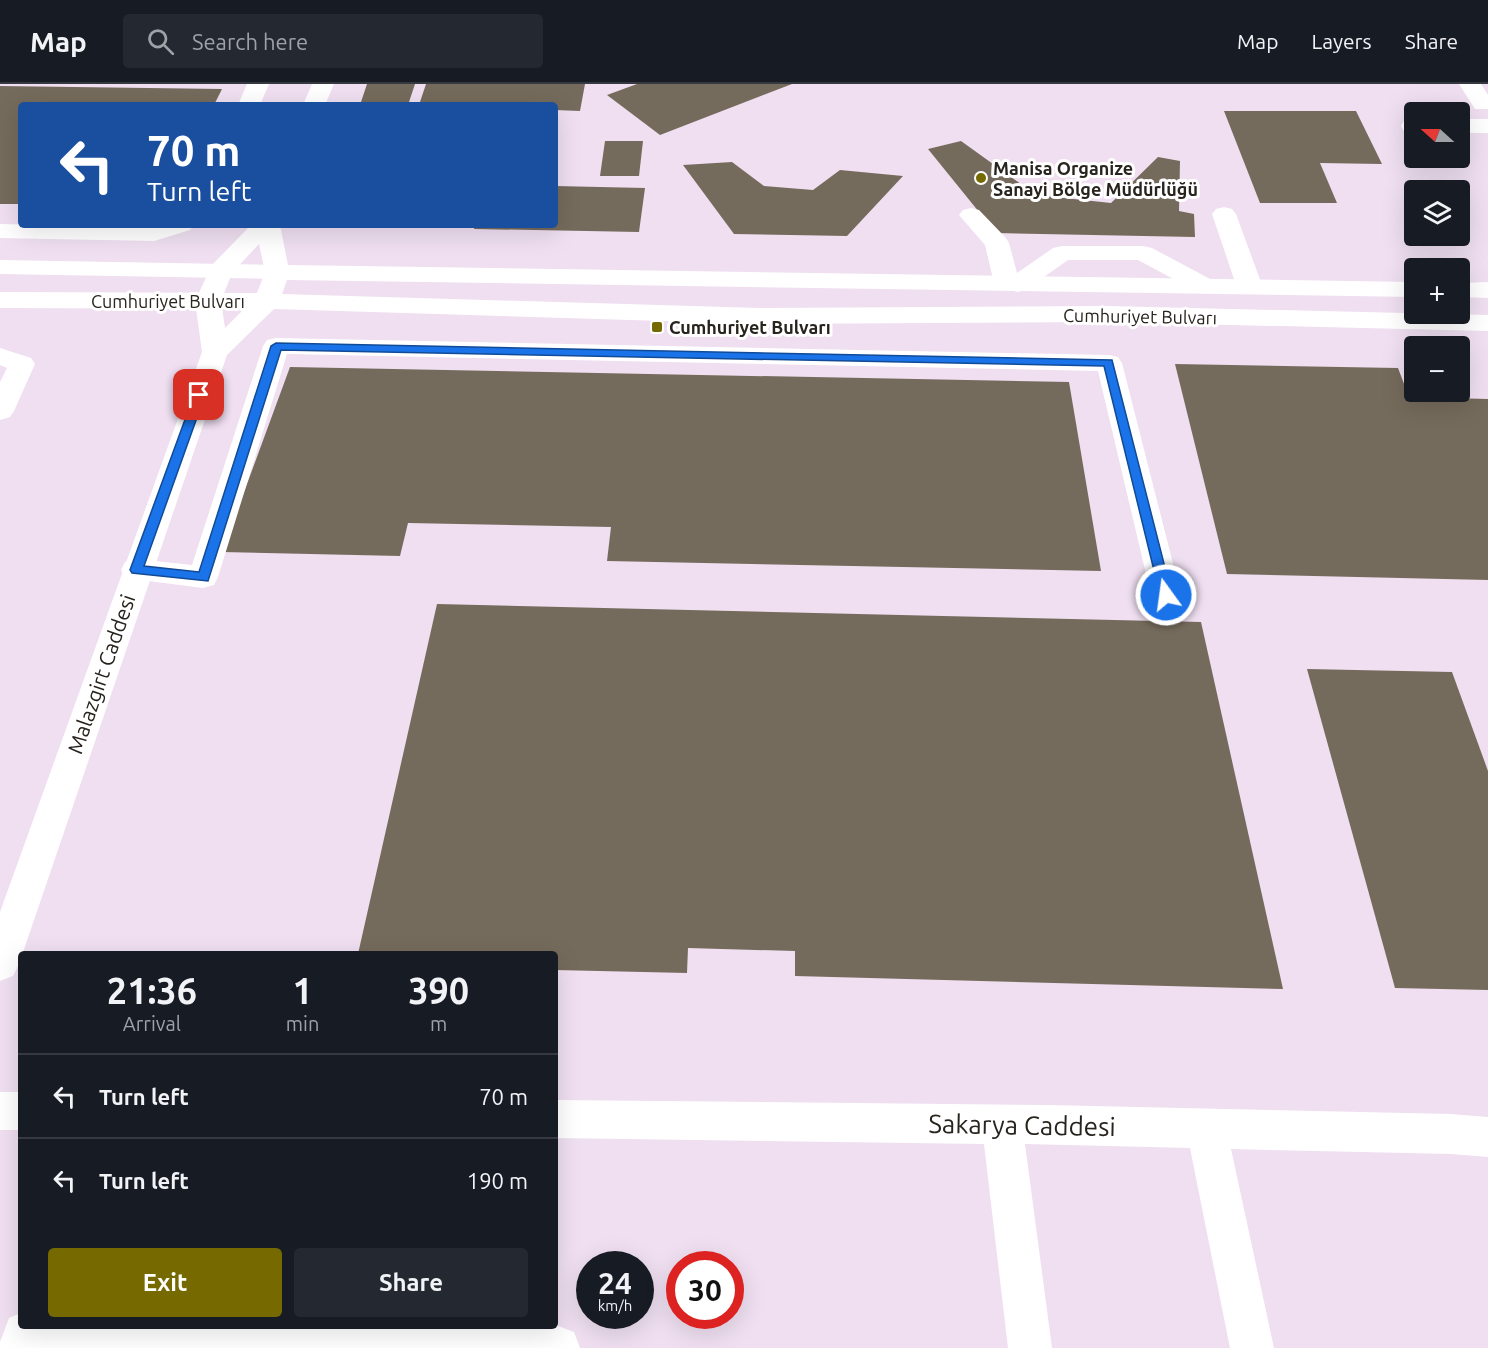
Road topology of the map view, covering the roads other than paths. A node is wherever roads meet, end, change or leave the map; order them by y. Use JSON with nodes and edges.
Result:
{"nodes":[{"id":1,"x":258,"y":84,"type":"edge"},
{"id":2,"x":323,"y":84,"type":"edge"},
{"id":3,"x":1470,"y":84,"type":"edge"},
{"id":4,"x":250,"y":102,"type":"edge"},
{"id":5,"x":315,"y":102,"type":"edge"},
{"id":6,"x":1483,"y":104,"type":"dead end"},
{"id":7,"x":1470,"y":126,"type":"edge"},
{"id":8,"x":1488,"y":126,"type":"edge"},
{"id":9,"x":1224,"y":214,"type":"dead end"},
{"id":10,"x":971,"y":215,"type":"dead end"},
{"id":11,"x":173,"y":228,"type":"edge"},
{"id":12,"x":263,"y":228,"type":"edge"},
{"id":13,"x":267,"y":228,"type":"edge"},
{"id":14,"x":0,"y":231,"type":"edge"},
{"id":15,"x":0,"y":267,"type":"edge"},
{"id":16,"x":221,"y":270,"type":"junction"},
{"id":17,"x":277,"y":272,"type":"junction"},
{"id":18,"x":1012,"y":284,"type":"junction"},
{"id":19,"x":1249,"y":285,"type":"junction"},
{"id":20,"x":1404,"y":289,"type":"edge"},
{"id":21,"x":1470,"y":290,"type":"edge"},
{"id":22,"x":1488,"y":291,"type":"edge"},
{"id":23,"x":0,"y":300,"type":"edge"},
{"id":24,"x":208,"y":301,"type":"junction"},
{"id":25,"x":267,"y":301,"type":"junction"},
{"id":26,"x":1488,"y":323,"type":"edge"},
{"id":27,"x":215,"y":352,"type":"junction"},
{"id":28,"x":0,"y":356,"type":"edge"},
{"id":29,"x":0,"y":411,"type":"edge"},
{"id":30,"x":136,"y":570,"type":"junction"},
{"id":31,"x":1166,"y":595,"type":"dead end"},
{"id":32,"x":0,"y":963,"type":"edge"},
{"id":33,"x":0,"y":1111,"type":"edge"},
{"id":34,"x":18,"y":1111,"type":"edge"},
{"id":35,"x":558,"y":1119,"type":"edge"},
{"id":36,"x":1002,"y":1125,"type":"junction"},
{"id":37,"x":1206,"y":1128,"type":"junction"},
{"id":38,"x":1488,"y":1137,"type":"edge"},
{"id":39,"x":20,"y":1348,"type":"edge"},
{"id":40,"x":558,"y":1348,"type":"edge"},
{"id":41,"x":1030,"y":1348,"type":"edge"},
{"id":42,"x":1252,"y":1348,"type":"edge"}],
"edges":[{"from":1,"to":4,"type":"main road"},
{"from":2,"to":5,"type":"main road"},
{"from":3,"to":6,"type":"main road"},
{"from":7,"to":8,"type":"main road"},
{"from":9,"to":19,"type":"main road"},
{"from":10,"to":18,"type":"main road"},
{"from":11,"to":14,"type":"main road"},
{"from":12,"to":16,"type":"main road"},
{"from":13,"to":17,"type":"main road"},
{"from":15,"to":16,"type":"main road","name":"Cumhuriyet Bulvarı"},
{"from":16,"to":17,"type":"main road","name":"Cumhuriyet Bulvarı"},
{"from":16,"to":24,"type":"main road"},
{"from":17,"to":18,"type":"main road","name":"Cumhuriyet Bulvarı"},
{"from":17,"to":25,"type":"main road"},
{"from":18,"to":19,"type":"main road","name":"Cumhuriyet Bulvarı"},
{"from":19,"to":20,"type":"main road","name":"Cumhuriyet Bulvarı"},
{"from":21,"to":22,"type":"main road"},
{"from":23,"to":24,"type":"main road","name":"Cumhuriyet Bulvarı"},
{"from":24,"to":25,"type":"main road","name":"Cumhuriyet Bulvarı"},
{"from":24,"to":27,"type":"main road"},
{"from":25,"to":26,"type":"main road","name":"Cumhuriyet Bulvarı"},
{"from":25,"to":27,"type":"main road"},
{"from":27,"to":30,"type":"main road","name":"Malazgirt Caddesi"},
{"from":28,"to":29,"type":"main road"},
{"from":30,"to":31,"type":"main road"},
{"from":30,"to":32,"type":"main road","name":"Malazgirt Caddesi"},
{"from":33,"to":34,"type":"main road"},
{"from":35,"to":36,"type":"main road","name":"Sakarya Caddesi"},
{"from":36,"to":37,"type":"main road","name":"Sakarya Caddesi"},
{"from":36,"to":41,"type":"main road"},
{"from":37,"to":38,"type":"main road","name":"Sakarya Caddesi"},
{"from":37,"to":42,"type":"main road"},
{"from":39,"to":40,"type":"main road"}]}
